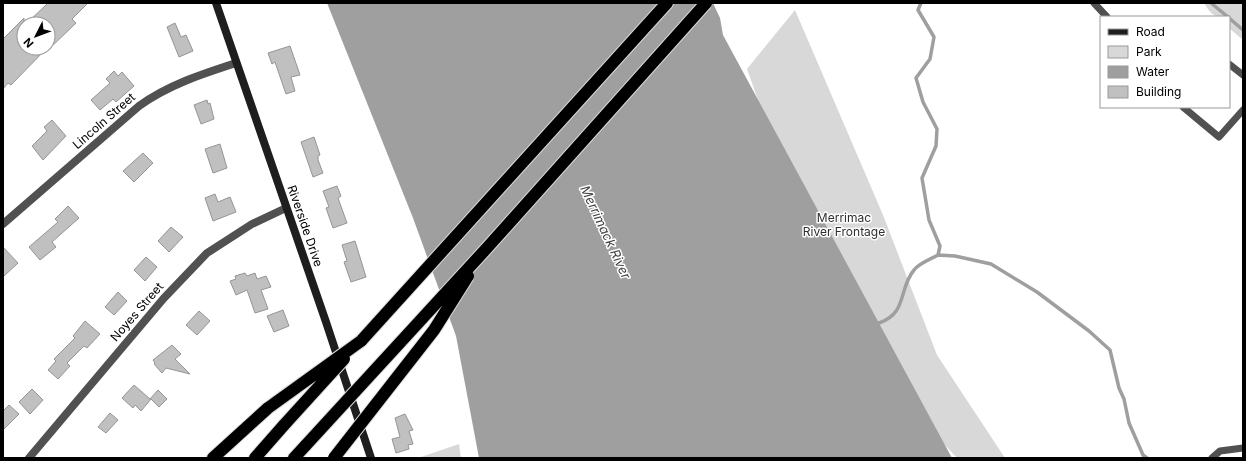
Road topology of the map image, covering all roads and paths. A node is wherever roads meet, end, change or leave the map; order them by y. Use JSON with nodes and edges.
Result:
{"nodes":[{"id":1,"x":216,"y":3,"type":"edge"},
{"id":2,"x":667,"y":3,"type":"edge"},
{"id":3,"x":706,"y":3,"type":"edge"},
{"id":4,"x":1094,"y":3,"type":"edge"},
{"id":5,"x":1106,"y":16,"type":"edge"},
{"id":6,"x":236,"y":63,"type":"junction"},
{"id":7,"x":1230,"y":65,"type":"edge"},
{"id":8,"x":1243,"y":75,"type":"edge"},
{"id":9,"x":1184,"y":108,"type":"edge"},
{"id":10,"x":1243,"y":110,"type":"edge"},
{"id":11,"x":286,"y":208,"type":"junction"},
{"id":12,"x":3,"y":224,"type":"edge"},
{"id":13,"x":486,"y":249,"type":"junction"},
{"id":14,"x":361,"y":341,"type":"junction"},
{"id":15,"x":1243,"y":448,"type":"edge"},
{"id":16,"x":29,"y":458,"type":"edge"},
{"id":17,"x":213,"y":458,"type":"edge"},
{"id":18,"x":255,"y":458,"type":"edge"},
{"id":19,"x":294,"y":458,"type":"edge"},
{"id":20,"x":334,"y":458,"type":"edge"},
{"id":21,"x":371,"y":458,"type":"edge"},
{"id":22,"x":1212,"y":458,"type":"edge"}],
"edges":[{"from":1,"to":6,"type":"main road","name":"Riverside Drive"},
{"from":2,"to":14,"type":"highway"},
{"from":3,"to":13,"type":"highway","bridge":true},
{"from":4,"to":5,"type":"lane"},
{"from":6,"to":11,"type":"main road","name":"Riverside Drive"},
{"from":6,"to":12,"type":"street","name":"Lincoln Street"},
{"from":7,"to":8,"type":"lane"},
{"from":9,"to":10,"type":"lane"},
{"from":11,"to":16,"type":"street","name":"Noyes Street"},
{"from":11,"to":21,"type":"main road","name":"Riverside Drive"},
{"from":13,"to":19,"type":"highway","bridge":true},
{"from":13,"to":20,"type":"highway","bridge":true},
{"from":14,"to":17,"type":"highway","bridge":true},
{"from":14,"to":18,"type":"highway","bridge":true},
{"from":15,"to":22,"type":"lane"}]}
